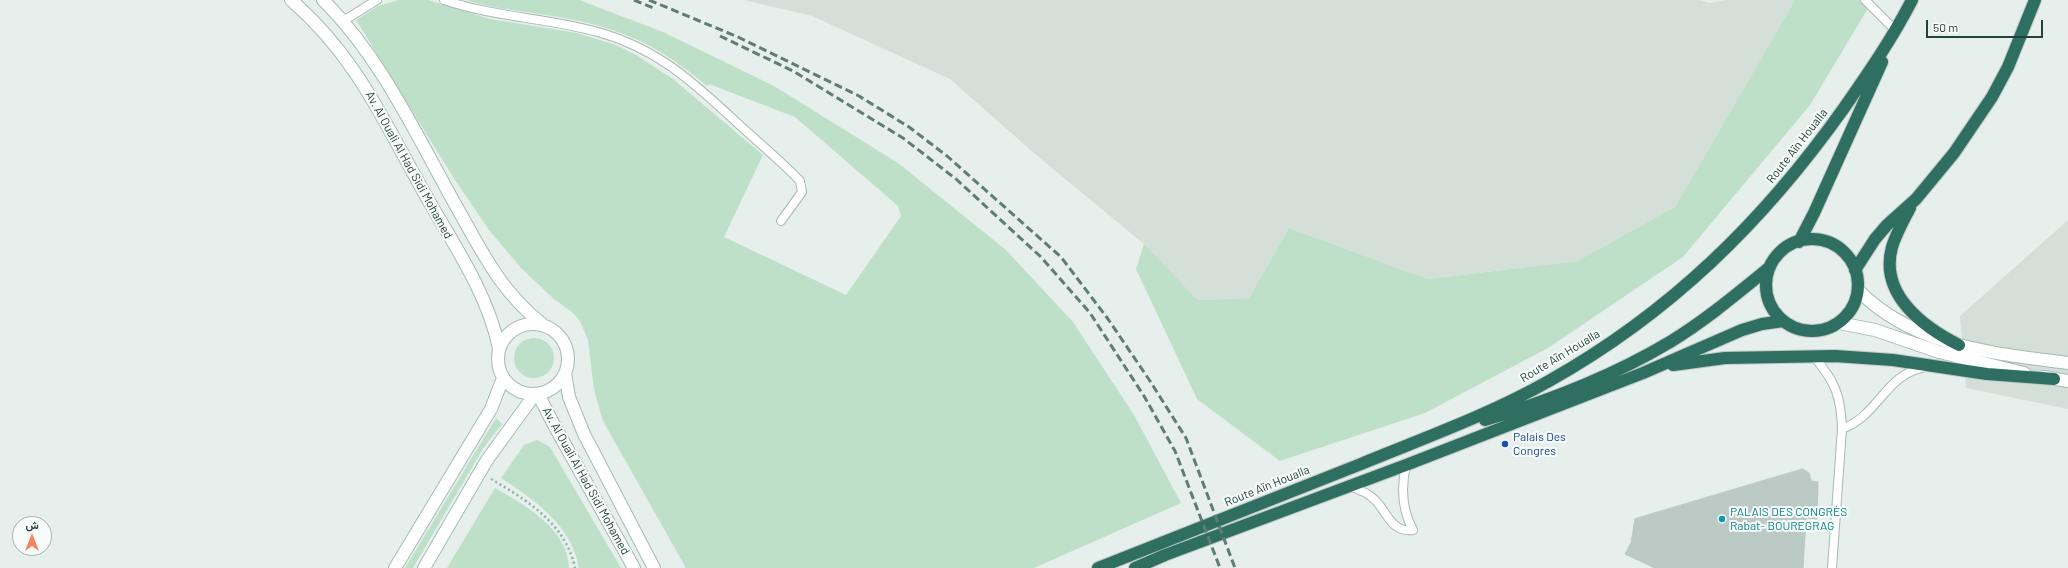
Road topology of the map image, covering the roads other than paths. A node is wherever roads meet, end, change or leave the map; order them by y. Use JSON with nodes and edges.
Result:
{"nodes":[{"id":1,"x":292,"y":0,"type":"edge"},
{"id":2,"x":323,"y":0,"type":"edge"},
{"id":3,"x":377,"y":0,"type":"edge"},
{"id":4,"x":444,"y":0,"type":"edge"},
{"id":5,"x":1865,"y":0,"type":"edge"},
{"id":6,"x":1912,"y":0,"type":"edge"},
{"id":7,"x":2035,"y":0,"type":"edge"},
{"id":8,"x":343,"y":21,"type":"junction"},
{"id":9,"x":1896,"y":31,"type":"junction"},
{"id":10,"x":1886,"y":47,"type":"junction"},
{"id":11,"x":1916,"y":199,"type":"junction"},
{"id":12,"x":781,"y":221,"type":"dead end"},
{"id":13,"x":1799,"y":242,"type":"junction"},
{"id":14,"x":1770,"y":267,"type":"junction"},
{"id":15,"x":1856,"y":270,"type":"junction"},
{"id":16,"x":1858,"y":290,"type":"junction"},
{"id":17,"x":1783,"y":321,"type":"junction"},
{"id":18,"x":1839,"y":323,"type":"junction"},
{"id":19,"x":542,"y":324,"type":"junction"},
{"id":20,"x":1959,"y":345,"type":"junction"},
{"id":21,"x":499,"y":348,"type":"junction"},
{"id":22,"x":1814,"y":356,"type":"junction"},
{"id":23,"x":2068,"y":363,"type":"edge"},
{"id":24,"x":1929,"y":367,"type":"junction"},
{"id":25,"x":1643,"y":373,"type":"junction"},
{"id":26,"x":565,"y":374,"type":"junction"},
{"id":27,"x":503,"y":378,"type":"junction"},
{"id":28,"x":2054,"y":379,"type":"junction"},
{"id":29,"x":2068,"y":381,"type":"edge"},
{"id":30,"x":537,"y":394,"type":"junction"},
{"id":31,"x":1842,"y":429,"type":"junction"},
{"id":32,"x":1441,"y":432,"type":"junction"},
{"id":33,"x":1406,"y":465,"type":"junction"},
{"id":34,"x":1348,"y":486,"type":"junction"},
{"id":35,"x":395,"y":568,"type":"edge"},
{"id":36,"x":424,"y":568,"type":"edge"},
{"id":37,"x":634,"y":568,"type":"edge"},
{"id":38,"x":654,"y":568,"type":"edge"},
{"id":39,"x":1098,"y":568,"type":"edge"},
{"id":40,"x":1135,"y":568,"type":"edge"},
{"id":41,"x":1832,"y":568,"type":"edge"}],
"edges":[{"from":1,"to":21,"type":"street","name":"Av. Al Ouali Al Had Sidi Mohamed"},
{"from":2,"to":8,"type":"street","name":"Av. Al Ouali Al Had Sidi Mohamed"},
{"from":3,"to":8,"type":"lane"},
{"from":4,"to":12,"type":"lane"},
{"from":5,"to":9,"type":"lane"},
{"from":6,"to":9,"type":"highway","name":"Route Aïn Houalla"},
{"from":7,"to":11,"type":"highway"},
{"from":8,"to":19,"type":"street","name":"Av. Al Ouali Al Had Sidi Mohamed"},
{"from":9,"to":10,"type":"highway","name":"Route Aïn Houalla"},
{"from":10,"to":13,"type":"highway"},
{"from":10,"to":32,"type":"highway","name":"Route Aïn Houalla"},
{"from":11,"to":15,"type":"highway"},
{"from":11,"to":20,"type":"highway"},
{"from":13,"to":14,"type":"highway"},
{"from":13,"to":15,"type":"highway"},
{"from":14,"to":17,"type":"highway"},
{"from":14,"to":32,"type":"highway"},
{"from":15,"to":16,"type":"highway"},
{"from":16,"to":18,"type":"highway"},
{"from":16,"to":20,"type":"street"},
{"from":17,"to":18,"type":"highway"},
{"from":17,"to":25,"type":"highway"},
{"from":18,"to":28,"type":"street"},
{"from":19,"to":21,"type":"street"},
{"from":19,"to":26,"type":"street"},
{"from":20,"to":23,"type":"street"},
{"from":21,"to":27,"type":"street"},
{"from":22,"to":24,"type":"highway"},
{"from":22,"to":25,"type":"highway"},
{"from":22,"to":31,"type":"lane"},
{"from":24,"to":28,"type":"highway"},
{"from":24,"to":31,"type":"lane"},
{"from":25,"to":33,"type":"highway"},
{"from":26,"to":30,"type":"street"},
{"from":26,"to":38,"type":"street","name":"Av. Al Ouali Al Had Sidi Mohamed"},
{"from":27,"to":30,"type":"street"},
{"from":27,"to":35,"type":"street"},
{"from":28,"to":29,"type":"street"},
{"from":30,"to":36,"type":"street"},
{"from":30,"to":37,"type":"street","name":"Av. Al Ouali Al Had Sidi Mohamed"},
{"from":31,"to":41,"type":"lane"},
{"from":32,"to":39,"type":"highway","name":"Route Aïn Houalla"},
{"from":33,"to":34,"type":"highway"},
{"from":33,"to":34,"type":"lane"},
{"from":34,"to":40,"type":"highway"}]}
